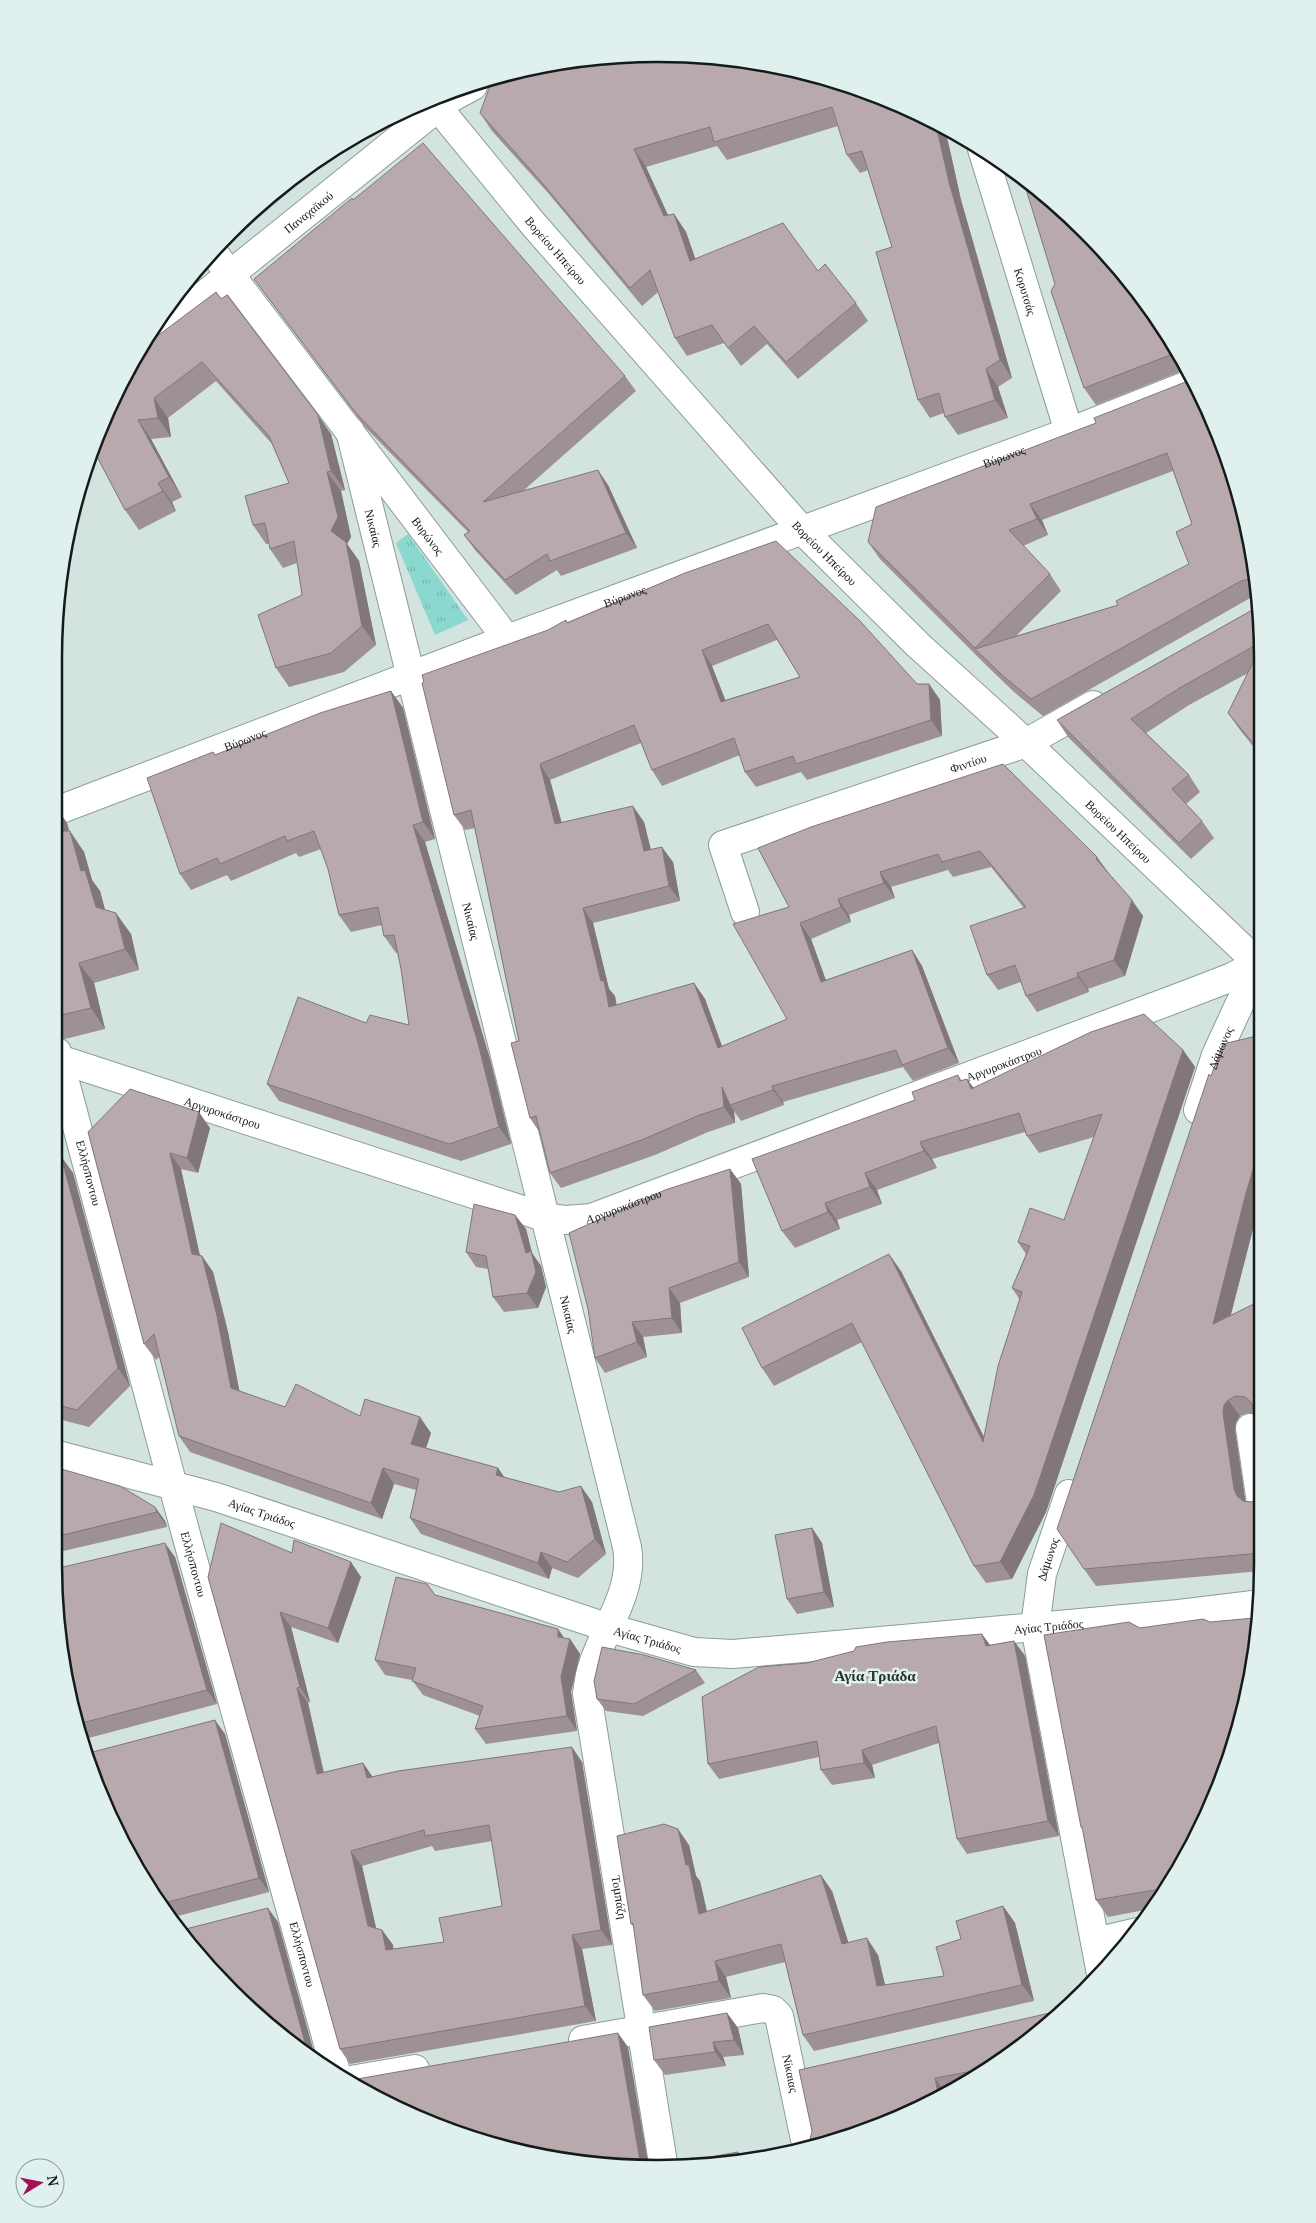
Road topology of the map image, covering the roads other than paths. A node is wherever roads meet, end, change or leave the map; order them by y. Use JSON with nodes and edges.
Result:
{"nodes":[{"id":1,"x":436,"y":106,"type":"edge"},
{"id":2,"x":426,"y":110,"type":"edge"},
{"id":3,"x":986,"y":161,"type":"edge"},
{"id":4,"x":217,"y":257,"type":"edge"},
{"id":5,"x":231,"y":274,"type":"junction"},
{"id":6,"x":161,"y":330,"type":"edge"},
{"id":7,"x":1187,"y":386,"type":"edge"},
{"id":8,"x":350,"y":432,"type":"junction"},
{"id":9,"x":1068,"y":432,"type":"junction"},
{"id":10,"x":801,"y":529,"type":"junction"},
{"id":11,"x":508,"y":639,"type":"junction"},
{"id":12,"x":411,"y":676,"type":"junction"},
{"id":13,"x":1112,"y":694,"type":"edge"},
{"id":14,"x":1026,"y":743,"type":"junction"},
{"id":15,"x":63,"y":808,"type":"edge"},
{"id":16,"x":745,"y":912,"type":"dead end"},
{"id":17,"x":1254,"y":958,"type":"edge"},
{"id":18,"x":1254,"y":966,"type":"edge"},
{"id":19,"x":1254,"y":976,"type":"edge"},
{"id":20,"x":63,"y":1058,"type":"edge"},
{"id":21,"x":63,"y":1075,"type":"edge"},
{"id":22,"x":1191,"y":1131,"type":"edge"},
{"id":23,"x":544,"y":1217,"type":"junction"},
{"id":24,"x":1250,"y":1428,"type":"dead end"},
{"id":25,"x":1254,"y":1455,"type":"edge"},
{"id":26,"x":63,"y":1456,"type":"edge"},
{"id":27,"x":1077,"y":1470,"type":"edge"},
{"id":28,"x":173,"y":1485,"type":"junction"},
{"id":29,"x":188,"y":1538,"type":"junction"},
{"id":30,"x":160,"y":1545,"type":"edge"},
{"id":31,"x":1252,"y":1605,"type":"edge"},
{"id":32,"x":1035,"y":1627,"type":"junction"},
{"id":33,"x":608,"y":1628,"type":"junction"},
{"id":34,"x":236,"y":1715,"type":"junction"},
{"id":35,"x":208,"y":1723,"type":"edge"},
{"id":36,"x":595,"y":1744,"type":"junction"},
{"id":37,"x":566,"y":1748,"type":"edge"},
{"id":38,"x":289,"y":1904,"type":"junction"},
{"id":39,"x":261,"y":1911,"type":"edge"},
{"id":40,"x":1124,"y":1935,"type":"edge"},
{"id":41,"x":1095,"y":1942,"type":"junction"},
{"id":42,"x":1099,"y":1965,"type":"edge"},
{"id":43,"x":642,"y":2030,"type":"junction"},
{"id":44,"x":556,"y":2045,"type":"edge"},
{"id":45,"x":334,"y":2064,"type":"edge"},
{"id":46,"x":441,"y":2064,"type":"edge"},
{"id":47,"x":357,"y":2079,"type":"edge"},
{"id":48,"x":806,"y":2141,"type":"edge"},
{"id":49,"x":663,"y":2160,"type":"edge"}],
"edges":[{"from":1,"to":10,"type":"street","name":"Βορείου Ηπείρου"},
{"from":2,"to":5,"type":"street","name":"Παναχαϊκού"},
{"from":3,"to":9,"type":"street","name":"Κορυτσάς"},
{"from":4,"to":5,"type":"street","name":"Νικαίας"},
{"from":5,"to":6,"type":"street","name":"Παναχαϊκού"},
{"from":5,"to":8,"type":"street","name":"Νικαίας"},
{"from":7,"to":9,"type":"street","name":"Βύρωνος"},
{"from":8,"to":11,"type":"street","name":"Βυρώνος"},
{"from":8,"to":12,"type":"street","name":"Νικαίας"},
{"from":9,"to":10,"type":"street","name":"Βύρωνος"},
{"from":10,"to":11,"type":"street","name":"Βύρωνος"},
{"from":10,"to":14,"type":"street","name":"Βορείου Ηπείρου"},
{"from":11,"to":12,"type":"street","name":"Βύρωνος"},
{"from":12,"to":15,"type":"street","name":"Βύρωνος"},
{"from":12,"to":23,"type":"street","name":"Νικαίας"},
{"from":13,"to":14,"type":"street","name":"Φιντίου"},
{"from":14,"to":16,"type":"street","name":"Φιντίου"},
{"from":14,"to":17,"type":"street","name":"Βορείου Ηπείρου"},
{"from":18,"to":23,"type":"street","name":"Αργυροκάστρου"},
{"from":19,"to":22,"type":"street","name":"Δάμωνος"},
{"from":20,"to":23,"type":"street","name":"Αργυροκάστρου"},
{"from":21,"to":28,"type":"street","name":"Ελλήσποντου"},
{"from":23,"to":33,"type":"street","name":"Νικαίας"},
{"from":24,"to":25,"type":"street"},
{"from":26,"to":28,"type":"street","name":"Αγίας Τριάδος"},
{"from":27,"to":32,"type":"street","name":"Δάμωνος"},
{"from":28,"to":29,"type":"street","name":"Ελλήσποντου"},
{"from":28,"to":33,"type":"street","name":"Αγίας Τριάδος"},
{"from":29,"to":30,"type":"street"},
{"from":29,"to":34,"type":"street","name":"Ελλήσποντου"},
{"from":31,"to":32,"type":"street","name":"Αγίας Τριάδος"},
{"from":32,"to":33,"type":"street","name":"Αγίας Τριάδος"},
{"from":32,"to":41,"type":"street","name":"Δάμωνος"},
{"from":33,"to":36,"type":"street","name":"Τομπάζη"},
{"from":34,"to":35,"type":"street"},
{"from":34,"to":38,"type":"street","name":"Ελλήσποντου"},
{"from":36,"to":37,"type":"street"},
{"from":36,"to":43,"type":"street","name":"Τομπάζη"},
{"from":38,"to":39,"type":"street"},
{"from":38,"to":45,"type":"street","name":"Ελλήσποντου"},
{"from":40,"to":41,"type":"street"},
{"from":41,"to":42,"type":"street","name":"Δάμωνος"},
{"from":43,"to":44,"type":"street"},
{"from":43,"to":48,"type":"street","name":"Νίκαιας"},
{"from":43,"to":49,"type":"street","name":"Τομπάζη"},
{"from":46,"to":47,"type":"street"}]}
